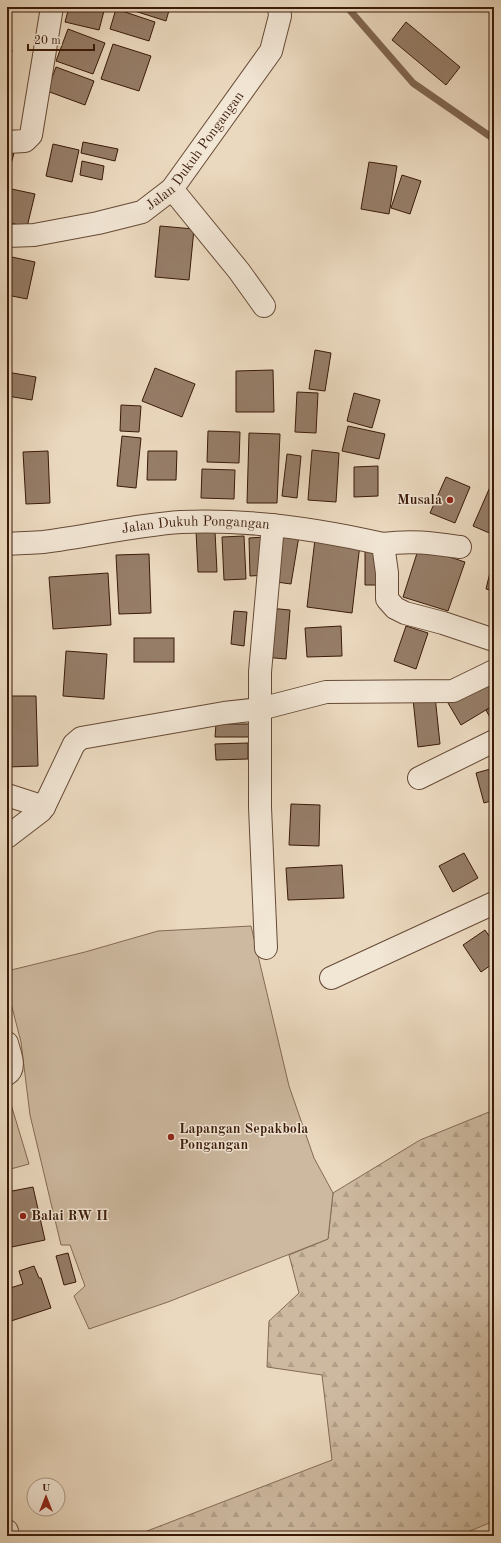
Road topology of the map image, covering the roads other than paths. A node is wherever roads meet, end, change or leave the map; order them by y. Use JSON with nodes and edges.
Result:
{"nodes":[{"id":1,"x":52,"y":7,"type":"edge"},
{"id":2,"x":279,"y":7,"type":"edge"},
{"id":3,"x":7,"y":142,"type":"edge"},
{"id":4,"x":172,"y":189,"type":"junction"},
{"id":5,"x":7,"y":236,"type":"edge"},
{"id":6,"x":264,"y":306,"type":"dead end"},
{"id":7,"x":273,"y":525,"type":"junction"},
{"id":8,"x":7,"y":544,"type":"edge"},
{"id":9,"x":383,"y":544,"type":"junction"},
{"id":10,"x":460,"y":547,"type":"dead end"},
{"id":11,"x":494,"y":640,"type":"edge"},
{"id":12,"x":494,"y":671,"type":"edge"},
{"id":13,"x":260,"y":708,"type":"junction"},
{"id":14,"x":494,"y":741,"type":"edge"},
{"id":15,"x":418,"y":778,"type":"dead end"},
{"id":16,"x":7,"y":795,"type":"edge"},
{"id":17,"x":44,"y":807,"type":"junction"},
{"id":18,"x":7,"y":837,"type":"edge"},
{"id":19,"x":494,"y":903,"type":"edge"},
{"id":20,"x":266,"y":948,"type":"dead end"},
{"id":21,"x":331,"y":978,"type":"dead end"},
{"id":22,"x":7,"y":1043,"type":"edge"},
{"id":23,"x":7,"y":1074,"type":"edge"},
{"id":24,"x":7,"y":1531,"type":"edge"},
{"id":25,"x":8,"y":1536,"type":"edge"}],
"edges":[{"from":1,"to":3,"type":"street"},
{"from":2,"to":4,"type":"street","name":"Jalan Dukuh Pongangan"},
{"from":4,"to":5,"type":"street","name":"Jalan Dukuh Pongangan"},
{"from":4,"to":6,"type":"street"},
{"from":7,"to":8,"type":"street","name":"Jalan Dukuh Pongangan"},
{"from":7,"to":9,"type":"street","name":"Jalan Dukuh Pongangan"},
{"from":7,"to":13,"type":"street"},
{"from":9,"to":10,"type":"street","name":"Jalan Dukuh Pongangan"},
{"from":9,"to":11,"type":"street"},
{"from":12,"to":13,"type":"street"},
{"from":13,"to":17,"type":"street"},
{"from":13,"to":20,"type":"street"},
{"from":14,"to":15,"type":"street"},
{"from":16,"to":17,"type":"street"},
{"from":17,"to":18,"type":"street"},
{"from":19,"to":21,"type":"street"},
{"from":22,"to":23,"type":"street"},
{"from":24,"to":25,"type":"street"}]}
